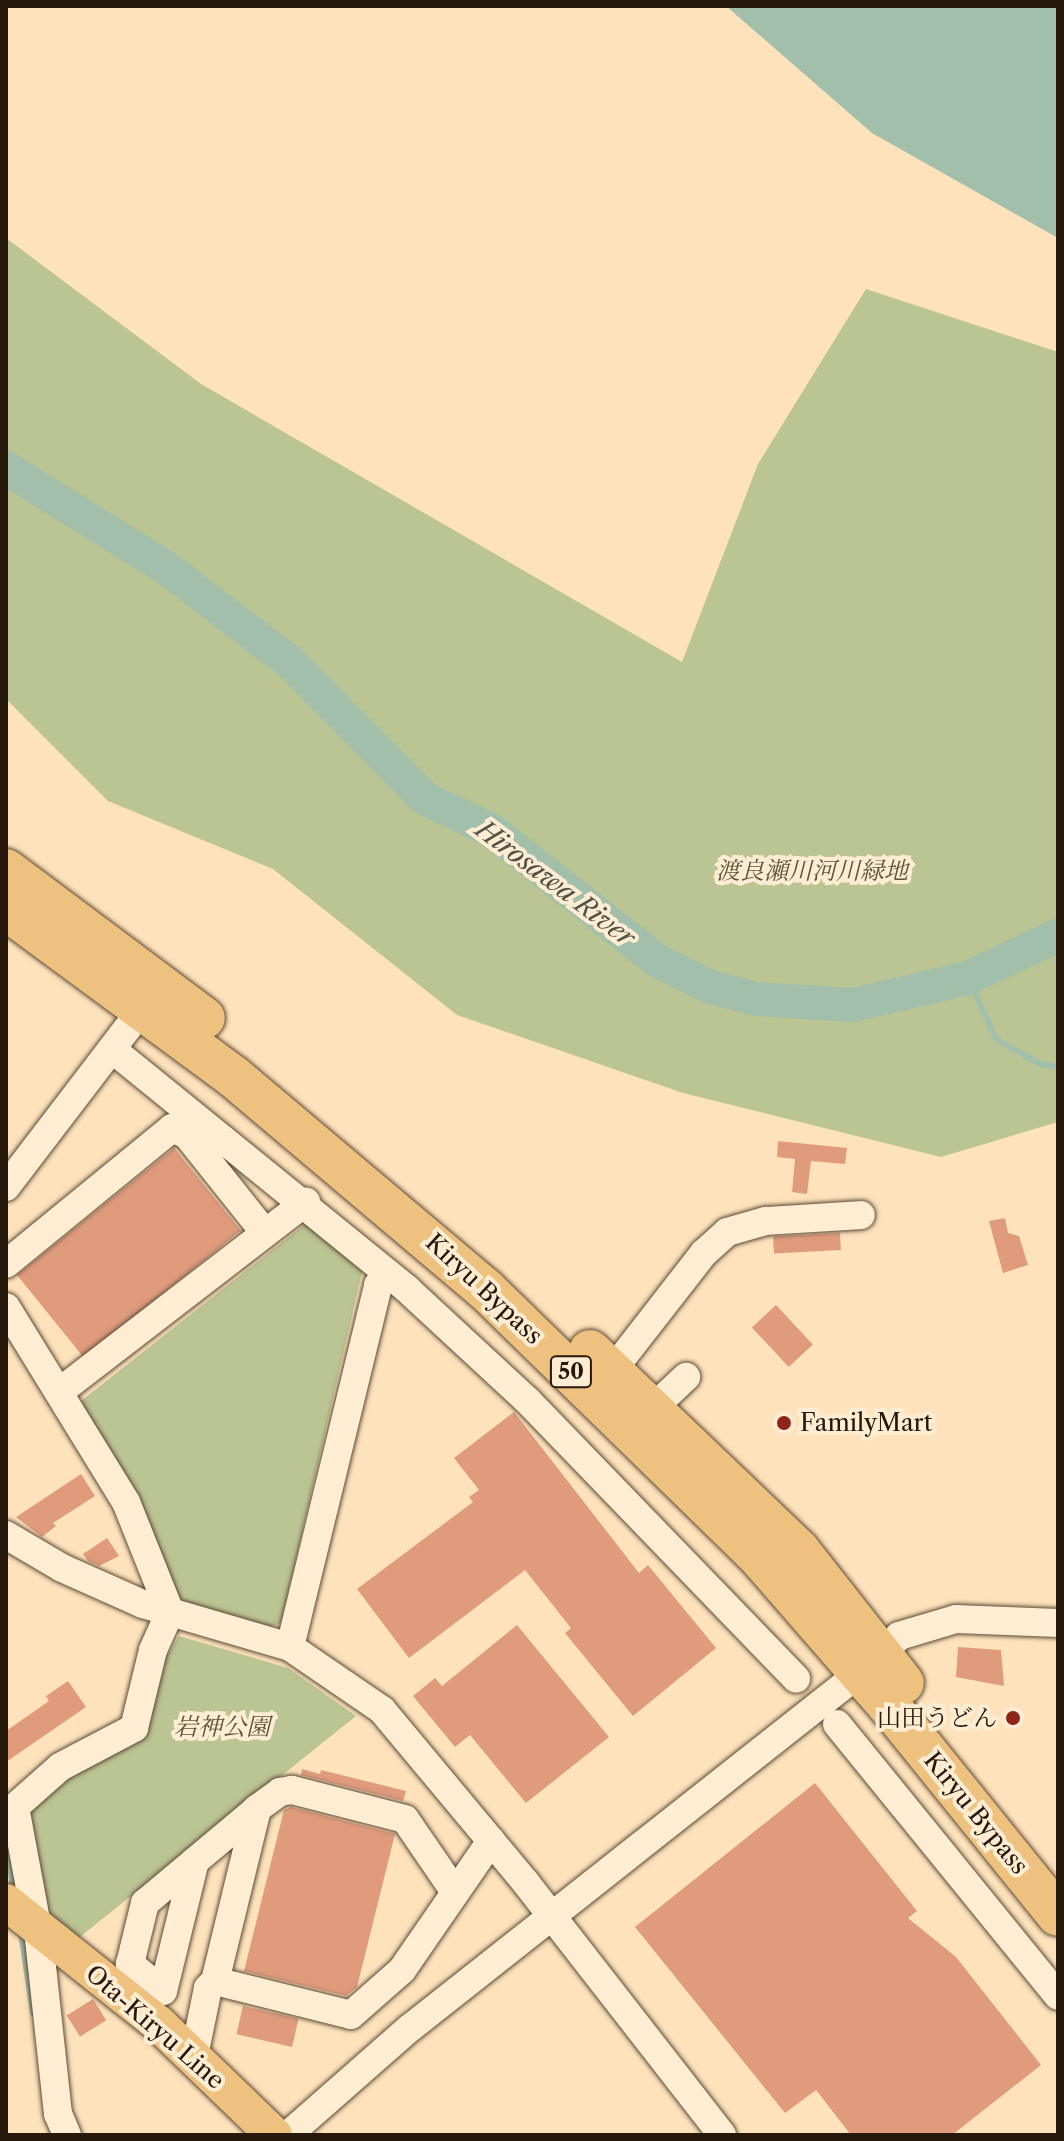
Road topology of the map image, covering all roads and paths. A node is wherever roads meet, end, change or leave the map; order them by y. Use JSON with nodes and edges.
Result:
{"nodes":[{"id":1,"x":6,"y":870,"type":"edge"},
{"id":2,"x":6,"y":909,"type":"edge"},
{"id":3,"x":143,"y":1008,"type":"junction"},
{"id":4,"x":113,"y":1050,"type":"junction"},
{"id":5,"x":6,"y":1187,"type":"edge"},
{"id":6,"x":306,"y":1202,"type":"junction"},
{"id":7,"x":861,"y":1215,"type":"dead end"},
{"id":8,"x":265,"y":1233,"type":"junction"},
{"id":9,"x":6,"y":1264,"type":"edge"},
{"id":10,"x":387,"y":1273,"type":"junction"},
{"id":11,"x":6,"y":1307,"type":"edge"},
{"id":12,"x":612,"y":1371,"type":"junction"},
{"id":13,"x":686,"y":1377,"type":"dead end"},
{"id":14,"x":59,"y":1392,"type":"junction"},
{"id":15,"x":652,"y":1409,"type":"junction"},
{"id":16,"x":6,"y":1535,"type":"edge"},
{"id":17,"x":170,"y":1612,"type":"junction"},
{"id":18,"x":1058,"y":1623,"type":"edge"},
{"id":19,"x":290,"y":1647,"type":"junction"},
{"id":20,"x":870,"y":1664,"type":"junction"},
{"id":21,"x":796,"y":1679,"type":"dead end"},
{"id":22,"x":837,"y":1724,"type":"dead end"},
{"id":23,"x":11,"y":1802,"type":"edge"},
{"id":24,"x":257,"y":1809,"type":"junction"},
{"id":25,"x":491,"y":1841,"type":"junction"},
{"id":26,"x":195,"y":1861,"type":"dead end"},
{"id":27,"x":1058,"y":1871,"type":"edge"},
{"id":28,"x":455,"y":1892,"type":"junction"},
{"id":29,"x":549,"y":1915,"type":"junction"},
{"id":30,"x":1058,"y":1915,"type":"edge"},
{"id":31,"x":21,"y":1916,"type":"edge"},
{"id":32,"x":215,"y":1981,"type":"junction"},
{"id":33,"x":1058,"y":1996,"type":"edge"},
{"id":34,"x":194,"y":2056,"type":"junction"},
{"id":35,"x":67,"y":2135,"type":"edge"},
{"id":36,"x":274,"y":2135,"type":"edge"},
{"id":37,"x":288,"y":2135,"type":"edge"},
{"id":38,"x":722,"y":2135,"type":"edge"}],
"edges":[{"from":1,"to":12,"type":"highway","name":"Kiryu Bypass","number":"50"},
{"from":2,"to":3,"type":"highway","name":"Kiryu Bypass","number":"50"},
{"from":3,"to":4,"type":"street"},
{"from":3,"to":20,"type":"highway","name":"Kiryu Bypass","number":"50"},
{"from":4,"to":5,"type":"street"},
{"from":4,"to":6,"type":"street"},
{"from":6,"to":8,"type":"street"},
{"from":6,"to":10,"type":"street"},
{"from":7,"to":12,"type":"street"},
{"from":8,"to":9,"type":"street"},
{"from":8,"to":14,"type":"street"},
{"from":10,"to":19,"type":"street"},
{"from":10,"to":21,"type":"street"},
{"from":11,"to":14,"type":"street"},
{"from":12,"to":15,"type":"highway","name":"Kiryu Bypass","number":"50"},
{"from":13,"to":15,"type":"street"},
{"from":14,"to":17,"type":"street"},
{"from":15,"to":20,"type":"highway","name":"Kiryu Bypass","number":"50"},
{"from":16,"to":17,"type":"street"},
{"from":17,"to":19,"type":"street"},
{"from":17,"to":23,"type":"street"},
{"from":18,"to":20,"type":"street"},
{"from":19,"to":25,"type":"street"},
{"from":20,"to":27,"type":"highway","name":"Kiryu Bypass","number":"50"},
{"from":20,"to":29,"type":"street"},
{"from":20,"to":30,"type":"highway","name":"Kiryu Bypass","number":"50"},
{"from":22,"to":33,"type":"street"},
{"from":23,"to":31,"type":"street"},
{"from":24,"to":26,"type":"street"},
{"from":24,"to":28,"type":"street"},
{"from":24,"to":32,"type":"street"},
{"from":25,"to":28,"type":"street"},
{"from":25,"to":29,"type":"street"},
{"from":28,"to":32,"type":"street"},
{"from":29,"to":37,"type":"street"},
{"from":29,"to":38,"type":"street"},
{"from":31,"to":34,"type":"main road","name":"Ota-Kiryu Line"},
{"from":31,"to":35,"type":"street"},
{"from":32,"to":34,"type":"street"},
{"from":34,"to":36,"type":"main road","name":"Ota-Kiryu Line"}]}
